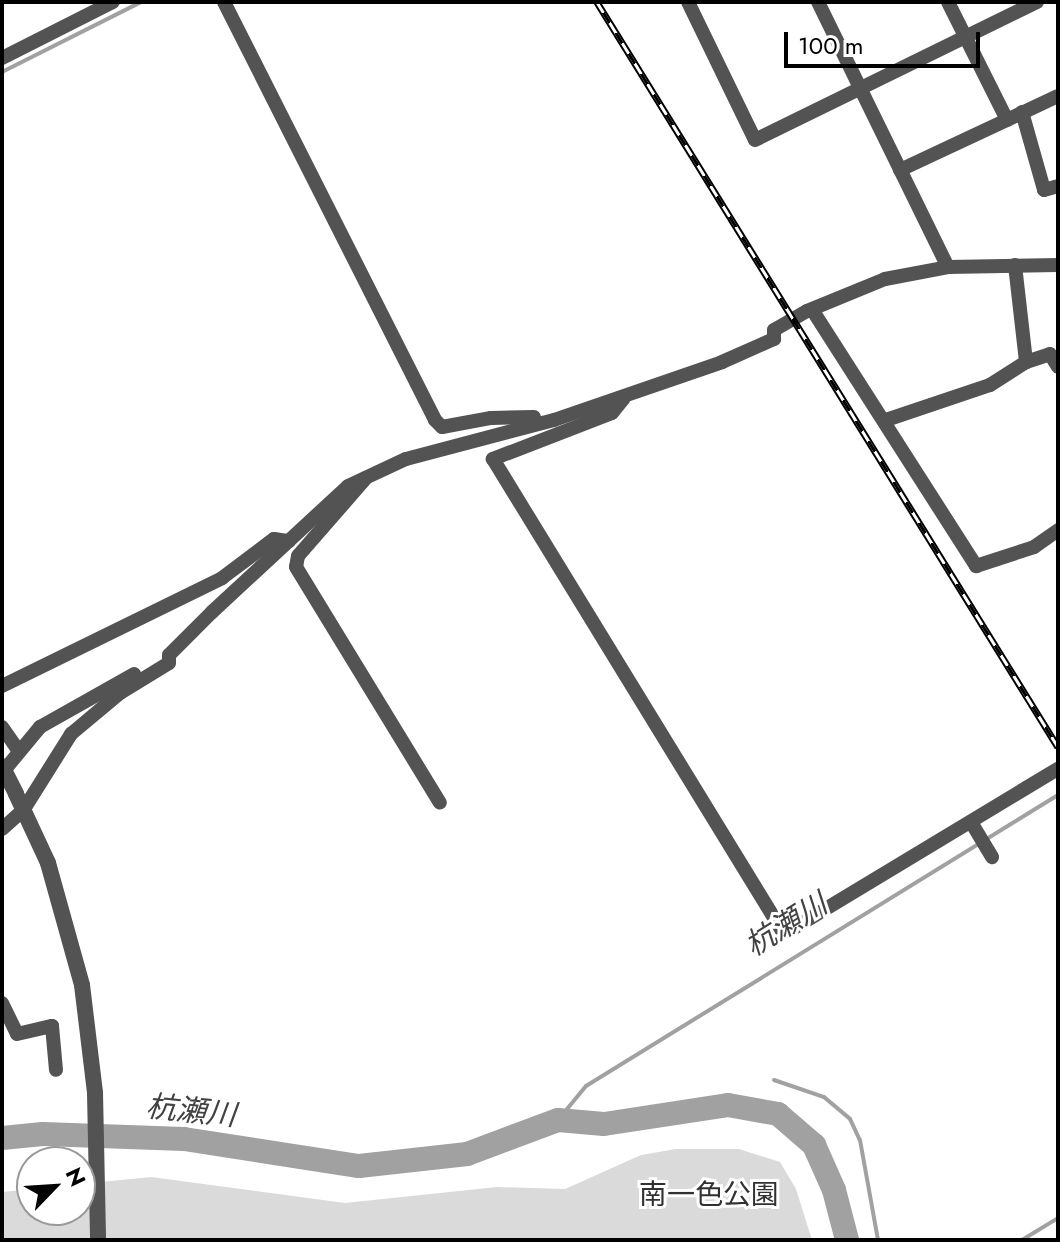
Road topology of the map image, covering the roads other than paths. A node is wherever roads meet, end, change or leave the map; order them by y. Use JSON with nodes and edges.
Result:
{"nodes":[{"id":1,"x":113,"y":2,"type":"edge"},
{"id":2,"x":224,"y":2,"type":"edge"},
{"id":3,"x":688,"y":2,"type":"edge"},
{"id":4,"x":818,"y":2,"type":"edge"},
{"id":5,"x":948,"y":2,"type":"edge"},
{"id":6,"x":1037,"y":2,"type":"edge"},
{"id":7,"x":965,"y":37,"type":"junction"},
{"id":8,"x":2,"y":58,"type":"edge"},
{"id":9,"x":860,"y":88,"type":"junction"},
{"id":10,"x":1058,"y":96,"type":"edge"},
{"id":11,"x":1022,"y":112,"type":"junction"},
{"id":12,"x":1007,"y":120,"type":"junction"},
{"id":13,"x":900,"y":170,"type":"junction"},
{"id":14,"x":1058,"y":186,"type":"edge"},
{"id":15,"x":1015,"y":265,"type":"junction"},
{"id":16,"x":1058,"y":265,"type":"edge"},
{"id":17,"x":948,"y":267,"type":"junction"},
{"id":18,"x":813,"y":311,"type":"junction"},
{"id":19,"x":1026,"y":362,"type":"junction"},
{"id":20,"x":1058,"y":367,"type":"edge"},
{"id":21,"x":624,"y":398,"type":"junction"},
{"id":22,"x":554,"y":420,"type":"junction"},
{"id":23,"x":886,"y":420,"type":"junction"},
{"id":24,"x":366,"y":477,"type":"junction"},
{"id":25,"x":1058,"y":530,"type":"edge"},
{"id":26,"x":289,"y":541,"type":"junction"},
{"id":27,"x":169,"y":655,"type":"junction"},
{"id":28,"x":2,"y":686,"type":"edge"},
{"id":29,"x":2,"y":727,"type":"edge"},
{"id":30,"x":18,"y":750,"type":"junction"},
{"id":31,"x":2,"y":766,"type":"edge"},
{"id":32,"x":1058,"y":769,"type":"edge"},
{"id":33,"x":2,"y":773,"type":"edge"},
{"id":34,"x":440,"y":803,"type":"dead end"},
{"id":35,"x":23,"y":808,"type":"junction"},
{"id":36,"x":972,"y":824,"type":"junction"},
{"id":37,"x":2,"y":829,"type":"edge"},
{"id":38,"x":992,"y":857,"type":"dead end"},
{"id":39,"x":2,"y":1003,"type":"edge"},
{"id":40,"x":56,"y":1070,"type":"dead end"},
{"id":41,"x":98,"y":1240,"type":"edge"}],
"edges":[{"from":1,"to":8,"type":"street"},
{"from":2,"to":22,"type":"street"},
{"from":3,"to":9,"type":"street"},
{"from":4,"to":9,"type":"street"},
{"from":5,"to":7,"type":"street"},
{"from":6,"to":7,"type":"street"},
{"from":7,"to":9,"type":"street"},
{"from":7,"to":12,"type":"street"},
{"from":9,"to":13,"type":"street"},
{"from":10,"to":11,"type":"street"},
{"from":11,"to":12,"type":"street"},
{"from":11,"to":14,"type":"street"},
{"from":12,"to":13,"type":"street"},
{"from":13,"to":17,"type":"street"},
{"from":15,"to":16,"type":"street"},
{"from":15,"to":17,"type":"street"},
{"from":15,"to":19,"type":"street"},
{"from":17,"to":18,"type":"street"},
{"from":18,"to":21,"type":"street"},
{"from":18,"to":23,"type":"street"},
{"from":19,"to":20,"type":"street"},
{"from":19,"to":23,"type":"street"},
{"from":21,"to":22,"type":"street"},
{"from":21,"to":36,"type":"street"},
{"from":22,"to":24,"type":"street"},
{"from":23,"to":25,"type":"street"},
{"from":24,"to":26,"type":"street"},
{"from":24,"to":34,"type":"street"},
{"from":26,"to":27,"type":"street"},
{"from":26,"to":28,"type":"street"},
{"from":27,"to":30,"type":"street"},
{"from":27,"to":35,"type":"street"},
{"from":29,"to":30,"type":"street"},
{"from":30,"to":33,"type":"street"},
{"from":31,"to":35,"type":"street","bridge":true},
{"from":32,"to":36,"type":"street"},
{"from":35,"to":37,"type":"street"},
{"from":35,"to":41,"type":"street"},
{"from":36,"to":38,"type":"street"},
{"from":39,"to":40,"type":"street"}]}
